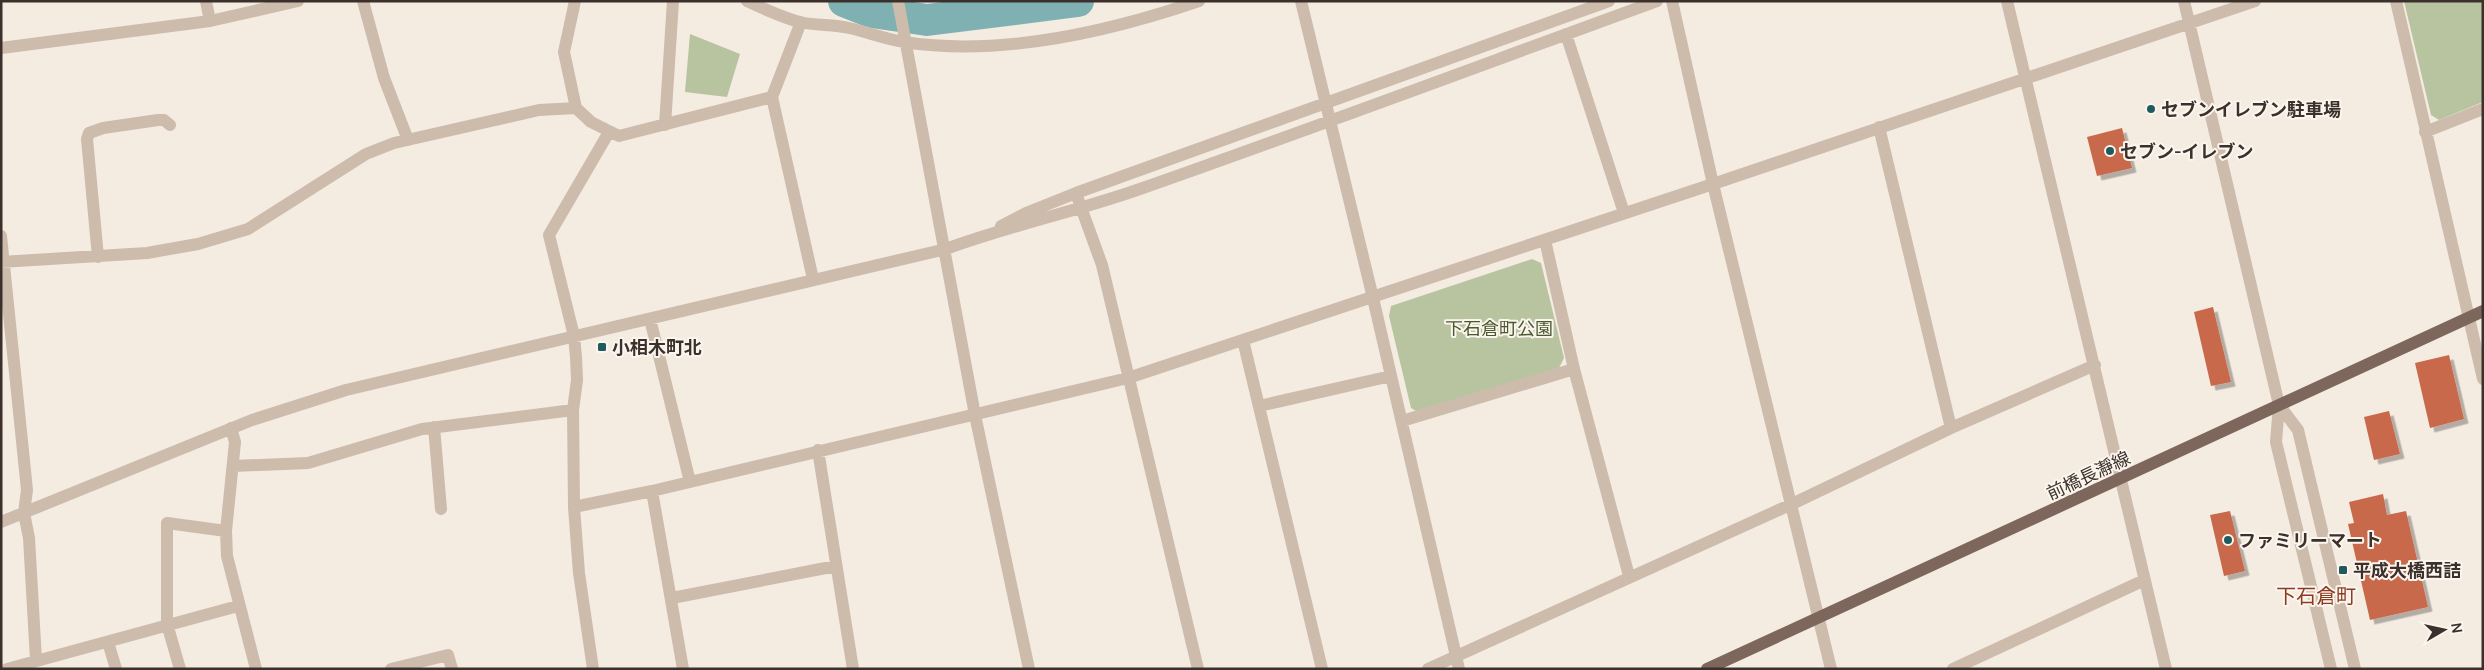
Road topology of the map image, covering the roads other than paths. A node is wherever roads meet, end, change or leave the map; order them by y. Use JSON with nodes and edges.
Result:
{"nodes":[{"id":1,"x":206,"y":1,"type":"edge"},
{"id":2,"x":298,"y":1,"type":"edge"},
{"id":3,"x":363,"y":1,"type":"edge"},
{"id":4,"x":575,"y":1,"type":"edge"},
{"id":5,"x":673,"y":1,"type":"edge"},
{"id":6,"x":747,"y":1,"type":"edge"},
{"id":7,"x":898,"y":1,"type":"edge"},
{"id":8,"x":1199,"y":1,"type":"edge"},
{"id":9,"x":1301,"y":1,"type":"edge"},
{"id":10,"x":1608,"y":1,"type":"edge"},
{"id":11,"x":1657,"y":1,"type":"edge"},
{"id":12,"x":1672,"y":1,"type":"edge"},
{"id":13,"x":2007,"y":1,"type":"edge"},
{"id":14,"x":2184,"y":1,"type":"edge"},
{"id":15,"x":2255,"y":1,"type":"edge"},
{"id":16,"x":2396,"y":1,"type":"edge"},
{"id":17,"x":210,"y":21,"type":"junction"},
{"id":18,"x":800,"y":22,"type":"junction"},
{"id":19,"x":2189,"y":23,"type":"junction"},
{"id":20,"x":1566,"y":34,"type":"junction"},
{"id":21,"x":905,"y":39,"type":"junction"},
{"id":22,"x":1,"y":48,"type":"edge"},
{"id":23,"x":2026,"y":80,"type":"junction"},
{"id":24,"x":772,"y":97,"type":"junction"},
{"id":25,"x":1326,"y":104,"type":"junction"},
{"id":26,"x":576,"y":108,"type":"junction"},
{"id":27,"x":2483,"y":109,"type":"edge"},
{"id":28,"x":1331,"y":121,"type":"junction"},
{"id":29,"x":665,"y":124,"type":"junction"},
{"id":30,"x":170,"y":125,"type":"dead end"},
{"id":31,"x":1879,"y":127,"type":"junction"},
{"id":32,"x":609,"y":132,"type":"junction"},
{"id":33,"x":2425,"y":132,"type":"junction"},
{"id":34,"x":408,"y":140,"type":"junction"},
{"id":35,"x":1713,"y":184,"type":"junction"},
{"id":36,"x":1076,"y":193,"type":"junction"},
{"id":37,"x":1081,"y":206,"type":"junction"},
{"id":38,"x":1624,"y":213,"type":"junction"},
{"id":39,"x":1,"y":236,"type":"edge"},
{"id":40,"x":983,"y":236,"type":"junction"},
{"id":41,"x":1545,"y":240,"type":"junction"},
{"id":42,"x":946,"y":249,"type":"junction"},
{"id":43,"x":98,"y":257,"type":"junction"},
{"id":44,"x":3,"y":261,"type":"edge"},
{"id":45,"x":813,"y":279,"type":"junction"},
{"id":46,"x":1373,"y":298,"type":"junction"},
{"id":47,"x":2483,"y":311,"type":"edge"},
{"id":48,"x":2467,"y":318,"type":"junction"},
{"id":49,"x":650,"y":319,"type":"junction"},
{"id":50,"x":574,"y":336,"type":"junction"},
{"id":51,"x":1243,"y":340,"type":"junction"},
{"id":52,"x":2095,"y":366,"type":"junction"},
{"id":53,"x":1574,"y":369,"type":"junction"},
{"id":54,"x":1391,"y":376,"type":"junction"},
{"id":55,"x":1128,"y":378,"type":"junction"},
{"id":56,"x":2483,"y":379,"type":"edge"},
{"id":57,"x":2279,"y":405,"type":"junction"},
{"id":58,"x":1259,"y":406,"type":"junction"},
{"id":59,"x":573,"y":410,"type":"junction"},
{"id":60,"x":975,"y":415,"type":"junction"},
{"id":61,"x":1402,"y":421,"type":"junction"},
{"id":62,"x":434,"y":427,"type":"junction"},
{"id":63,"x":231,"y":428,"type":"junction"},
{"id":64,"x":1951,"y":428,"type":"junction"},
{"id":65,"x":818,"y":450,"type":"junction"},
{"id":66,"x":234,"y":466,"type":"junction"},
{"id":67,"x":2122,"y":479,"type":"junction"},
{"id":68,"x":690,"y":482,"type":"junction"},
{"id":69,"x":652,"y":491,"type":"junction"},
{"id":70,"x":1792,"y":504,"type":"junction"},
{"id":71,"x":574,"y":506,"type":"junction"},
{"id":72,"x":441,"y":509,"type":"dead end"},
{"id":73,"x":24,"y":512,"type":"junction"},
{"id":74,"x":1,"y":522,"type":"edge"},
{"id":75,"x":226,"y":531,"type":"junction"},
{"id":76,"x":836,"y":566,"type":"junction"},
{"id":77,"x":1629,"y":576,"type":"junction"},
{"id":78,"x":2145,"y":582,"type":"junction"},
{"id":79,"x":672,"y":598,"type":"junction"},
{"id":80,"x":238,"y":606,"type":"junction"},
{"id":81,"x":1818,"y":617,"type":"junction"},
{"id":82,"x":168,"y":624,"type":"junction"},
{"id":83,"x":108,"y":642,"type":"junction"},
{"id":84,"x":36,"y":660,"type":"junction"},
{"id":85,"x":1458,"y":662,"type":"edge"},
{"id":86,"x":397,"y":668,"type":"edge"},
{"id":87,"x":6,"y":669,"type":"edge"},
{"id":88,"x":116,"y":669,"type":"edge"},
{"id":89,"x":180,"y":669,"type":"edge"},
{"id":90,"x":256,"y":669,"type":"edge"},
{"id":91,"x":452,"y":669,"type":"edge"},
{"id":92,"x":593,"y":669,"type":"edge"},
{"id":93,"x":684,"y":669,"type":"edge"},
{"id":94,"x":853,"y":669,"type":"edge"},
{"id":95,"x":1029,"y":669,"type":"edge"},
{"id":96,"x":1198,"y":669,"type":"edge"},
{"id":97,"x":1322,"y":669,"type":"edge"},
{"id":98,"x":1428,"y":669,"type":"edge"},
{"id":99,"x":1707,"y":669,"type":"edge"},
{"id":100,"x":1831,"y":669,"type":"edge"},
{"id":101,"x":1952,"y":669,"type":"edge"},
{"id":102,"x":2166,"y":669,"type":"edge"},
{"id":103,"x":2331,"y":669,"type":"edge"},
{"id":104,"x":2355,"y":669,"type":"edge"}],
"edges":[{"from":1,"to":17,"type":"street"},
{"from":2,"to":17,"type":"street"},
{"from":3,"to":34,"type":"street"},
{"from":4,"to":26,"type":"street"},
{"from":5,"to":29,"type":"street"},
{"from":6,"to":18,"type":"street"},
{"from":7,"to":21,"type":"street"},
{"from":8,"to":21,"type":"street"},
{"from":9,"to":25,"type":"street"},
{"from":10,"to":25,"type":"street"},
{"from":11,"to":20,"type":"street"},
{"from":12,"to":35,"type":"street"},
{"from":13,"to":23,"type":"street"},
{"from":14,"to":19,"type":"street"},
{"from":15,"to":19,"type":"street"},
{"from":16,"to":33,"type":"street"},
{"from":17,"to":22,"type":"street"},
{"from":18,"to":21,"type":"street"},
{"from":18,"to":24,"type":"street"},
{"from":19,"to":23,"type":"street"},
{"from":19,"to":57,"type":"street"},
{"from":20,"to":28,"type":"street"},
{"from":20,"to":38,"type":"street"},
{"from":21,"to":42,"type":"street"},
{"from":23,"to":31,"type":"street"},
{"from":23,"to":52,"type":"street"},
{"from":24,"to":29,"type":"street"},
{"from":24,"to":45,"type":"street"},
{"from":25,"to":28,"type":"street"},
{"from":25,"to":36,"type":"street"},
{"from":26,"to":32,"type":"street"},
{"from":26,"to":34,"type":"street"},
{"from":27,"to":33,"type":"street"},
{"from":28,"to":37,"type":"street"},
{"from":28,"to":46,"type":"street"},
{"from":29,"to":32,"type":"street"},
{"from":30,"to":43,"type":"street"},
{"from":31,"to":35,"type":"street"},
{"from":31,"to":64,"type":"street"},
{"from":32,"to":50,"type":"street"},
{"from":33,"to":48,"type":"street"},
{"from":34,"to":43,"type":"street"},
{"from":35,"to":38,"type":"street"},
{"from":35,"to":70,"type":"street"},
{"from":36,"to":37,"type":"street"},
{"from":36,"to":40,"type":"street"},
{"from":37,"to":40,"type":"street"},
{"from":37,"to":55,"type":"street"},
{"from":38,"to":41,"type":"street"},
{"from":39,"to":44,"type":"street"},
{"from":40,"to":42,"type":"street"},
{"from":41,"to":46,"type":"street"},
{"from":41,"to":53,"type":"street"},
{"from":42,"to":45,"type":"street"},
{"from":42,"to":60,"type":"street"},
{"from":43,"to":44,"type":"street"},
{"from":44,"to":73,"type":"street"},
{"from":45,"to":49,"type":"street"},
{"from":46,"to":51,"type":"street"},
{"from":46,"to":54,"type":"street"},
{"from":47,"to":48,"type":"main road","name":"前橋長瀞線"},
{"from":48,"to":56,"type":"street"},
{"from":48,"to":57,"type":"main road","name":"前橋長瀞線"},
{"from":49,"to":50,"type":"street"},
{"from":49,"to":68,"type":"street"},
{"from":50,"to":59,"type":"street"},
{"from":50,"to":63,"type":"street"},
{"from":51,"to":55,"type":"street"},
{"from":51,"to":58,"type":"street"},
{"from":52,"to":64,"type":"street"},
{"from":52,"to":67,"type":"street"},
{"from":53,"to":61,"type":"street"},
{"from":53,"to":77,"type":"street"},
{"from":54,"to":58,"type":"street"},
{"from":54,"to":61,"type":"street"},
{"from":55,"to":60,"type":"street"},
{"from":55,"to":96,"type":"street"},
{"from":57,"to":67,"type":"main road","name":"前橋長瀞線"},
{"from":57,"to":103,"type":"street"},
{"from":57,"to":104,"type":"street"},
{"from":58,"to":97,"type":"street"},
{"from":59,"to":62,"type":"street"},
{"from":59,"to":71,"type":"street"},
{"from":60,"to":65,"type":"street"},
{"from":60,"to":95,"type":"street"},
{"from":61,"to":85,"type":"street"},
{"from":62,"to":66,"type":"street"},
{"from":62,"to":72,"type":"street"},
{"from":63,"to":66,"type":"street"},
{"from":63,"to":73,"type":"street"},
{"from":64,"to":70,"type":"street"},
{"from":65,"to":68,"type":"street"},
{"from":65,"to":76,"type":"street"},
{"from":66,"to":75,"type":"street"},
{"from":67,"to":78,"type":"street"},
{"from":67,"to":81,"type":"main road","name":"前橋長瀞線"},
{"from":68,"to":69,"type":"street"},
{"from":69,"to":71,"type":"street"},
{"from":69,"to":79,"type":"street"},
{"from":70,"to":77,"type":"street"},
{"from":70,"to":81,"type":"street"},
{"from":71,"to":92,"type":"street"},
{"from":73,"to":74,"type":"street"},
{"from":73,"to":84,"type":"street"},
{"from":75,"to":80,"type":"street"},
{"from":75,"to":82,"type":"street"},
{"from":76,"to":79,"type":"street"},
{"from":76,"to":94,"type":"street"},
{"from":77,"to":85,"type":"street"},
{"from":78,"to":101,"type":"street"},
{"from":78,"to":102,"type":"street"},
{"from":79,"to":93,"type":"street"},
{"from":80,"to":82,"type":"street"},
{"from":80,"to":90,"type":"street"},
{"from":81,"to":99,"type":"main road","name":"前橋長瀞線"},
{"from":81,"to":100,"type":"street"},
{"from":82,"to":83,"type":"street"},
{"from":82,"to":89,"type":"street"},
{"from":83,"to":84,"type":"street"},
{"from":83,"to":88,"type":"street"},
{"from":84,"to":87,"type":"street"},
{"from":85,"to":98,"type":"street"},
{"from":86,"to":91,"type":"street"}]}
